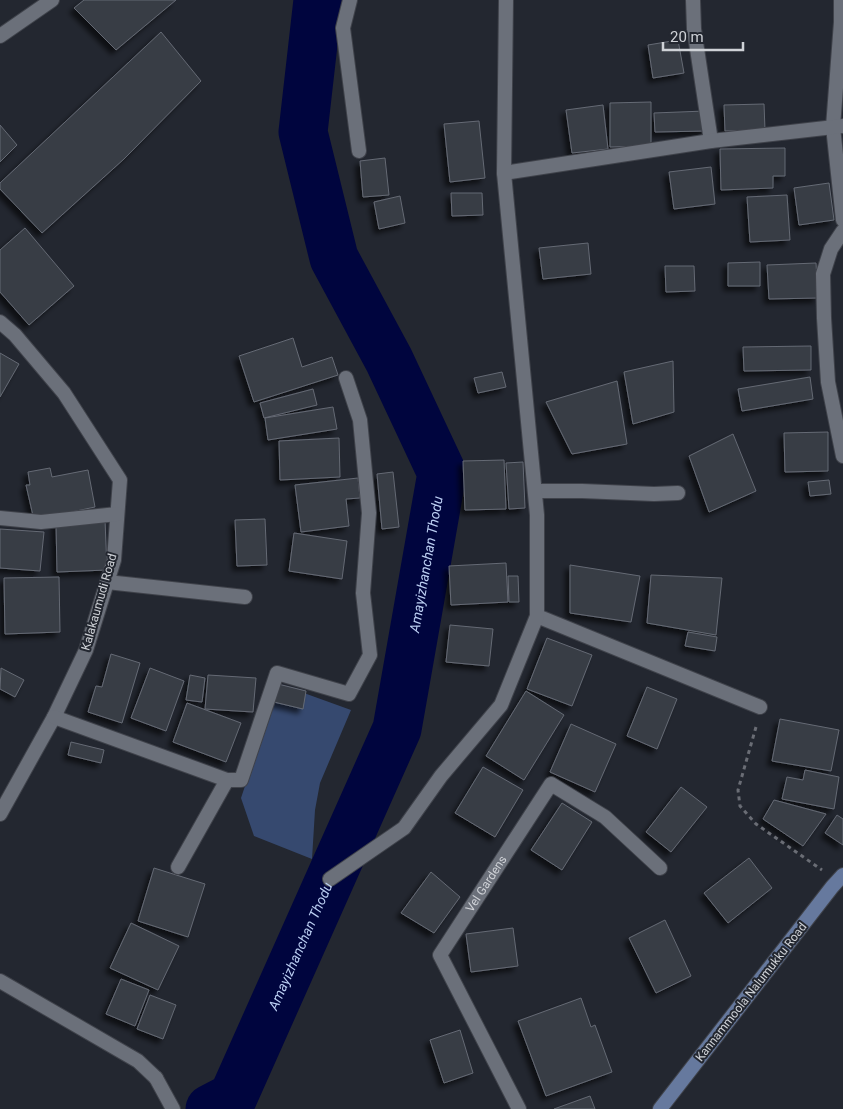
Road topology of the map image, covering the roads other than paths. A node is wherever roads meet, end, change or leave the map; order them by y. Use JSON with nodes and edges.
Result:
{"nodes":[{"id":1,"x":52,"y":0,"type":"edge"},
{"id":2,"x":350,"y":0,"type":"edge"},
{"id":3,"x":506,"y":0,"type":"edge"},
{"id":4,"x":693,"y":0,"type":"edge"},
{"id":5,"x":841,"y":0,"type":"edge"},
{"id":6,"x":0,"y":36,"type":"edge"},
{"id":7,"x":838,"y":126,"type":"edge"},
{"id":8,"x":712,"y":141,"type":"junction"},
{"id":9,"x":359,"y":151,"type":"dead end"},
{"id":10,"x":504,"y":173,"type":"junction"},
{"id":11,"x":843,"y":220,"type":"edge"},
{"id":12,"x":843,"y":231,"type":"edge"},
{"id":13,"x":0,"y":322,"type":"edge"},
{"id":14,"x":346,"y":378,"type":"dead end"},
{"id":15,"x":843,"y":456,"type":"edge"},
{"id":16,"x":535,"y":491,"type":"junction"},
{"id":17,"x":678,"y":493,"type":"dead end"},
{"id":18,"x":117,"y":514,"type":"junction"},
{"id":19,"x":0,"y":518,"type":"edge"},
{"id":20,"x":107,"y":582,"type":"junction"},
{"id":21,"x":245,"y":597,"type":"dead end"},
{"id":22,"x":537,"y":616,"type":"junction"},
{"id":23,"x":760,"y":707,"type":"road end"},
{"id":24,"x":54,"y":717,"type":"junction"},
{"id":25,"x":227,"y":780,"type":"junction"},
{"id":26,"x":0,"y":814,"type":"edge"},
{"id":27,"x":178,"y":867,"type":"dead end"},
{"id":28,"x":660,"y":868,"type":"dead end"},
{"id":29,"x":330,"y":879,"type":"dead end"},
{"id":30,"x":839,"y":883,"type":"edge"},
{"id":31,"x":0,"y":981,"type":"edge"},
{"id":32,"x":173,"y":1109,"type":"edge"},
{"id":33,"x":519,"y":1109,"type":"edge"},
{"id":34,"x":660,"y":1109,"type":"edge"}],
"edges":[{"from":1,"to":6,"type":"street"},
{"from":2,"to":9,"type":"street"},
{"from":3,"to":10,"type":"street"},
{"from":4,"to":8,"type":"street"},
{"from":5,"to":7,"type":"street"},
{"from":7,"to":8,"type":"street"},
{"from":7,"to":11,"type":"street"},
{"from":8,"to":10,"type":"street"},
{"from":10,"to":16,"type":"street"},
{"from":12,"to":15,"type":"street"},
{"from":13,"to":18,"type":"street","name":"Kalakaumudi Road"},
{"from":14,"to":25,"type":"street"},
{"from":16,"to":17,"type":"street"},
{"from":16,"to":22,"type":"street"},
{"from":18,"to":19,"type":"street"},
{"from":18,"to":20,"type":"street","name":"Kalakaumudi Road"},
{"from":20,"to":21,"type":"street"},
{"from":20,"to":24,"type":"street","name":"Kalakaumudi Road"},
{"from":22,"to":23,"type":"street"},
{"from":22,"to":29,"type":"street"},
{"from":24,"to":25,"type":"street"},
{"from":24,"to":26,"type":"street","name":"Kalakaumudi Road"},
{"from":25,"to":27,"type":"street"},
{"from":28,"to":33,"type":"street","name":"Vel Gardens"},
{"from":30,"to":34,"type":"main road","name":"Kannammoola Nalumukku Road"},
{"from":31,"to":32,"type":"street"}]}
